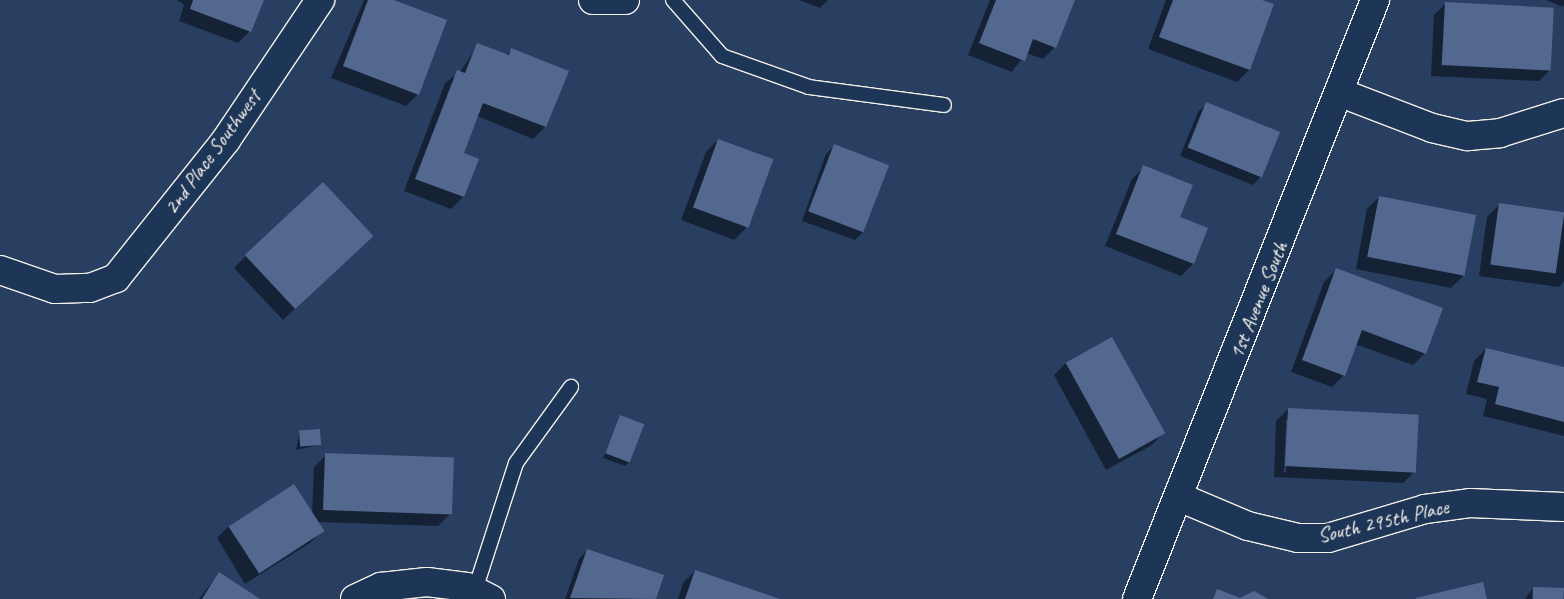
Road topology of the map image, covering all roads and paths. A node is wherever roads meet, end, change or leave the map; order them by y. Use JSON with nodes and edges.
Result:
{"nodes":[{"id":1,"x":320,"y":0,"type":"edge"},
{"id":2,"x":593,"y":0,"type":"edge"},
{"id":3,"x":625,"y":0,"type":"edge"},
{"id":4,"x":674,"y":0,"type":"edge"},
{"id":5,"x":1375,"y":0,"type":"edge"},
{"id":6,"x":1341,"y":93,"type":"junction"},
{"id":7,"x":944,"y":105,"type":"dead end"},
{"id":8,"x":1564,"y":113,"type":"edge"},
{"id":9,"x":0,"y":270,"type":"edge"},
{"id":10,"x":571,"y":387,"type":"dead end"},
{"id":11,"x":1179,"y":497,"type":"junction"},
{"id":12,"x":1564,"y":507,"type":"edge"},
{"id":13,"x":483,"y":595,"type":"edge"},
{"id":14,"x":355,"y":599,"type":"edge"},
{"id":15,"x":1137,"y":599,"type":"edge"}],
"edges":[{"from":1,"to":9,"type":"street","name":"2nd Place Southwest"},
{"from":2,"to":3,"type":"street"},
{"from":4,"to":7,"type":"lane"},
{"from":5,"to":6,"type":"street","name":"1st Avenue South"},
{"from":6,"to":8,"type":"street"},
{"from":6,"to":11,"type":"street","name":"1st Avenue South"},
{"from":10,"to":13,"type":"lane"},
{"from":11,"to":12,"type":"street","name":"South 295th Place"},
{"from":11,"to":15,"type":"street","name":"1st Avenue South"},
{"from":13,"to":14,"type":"street"}]}
